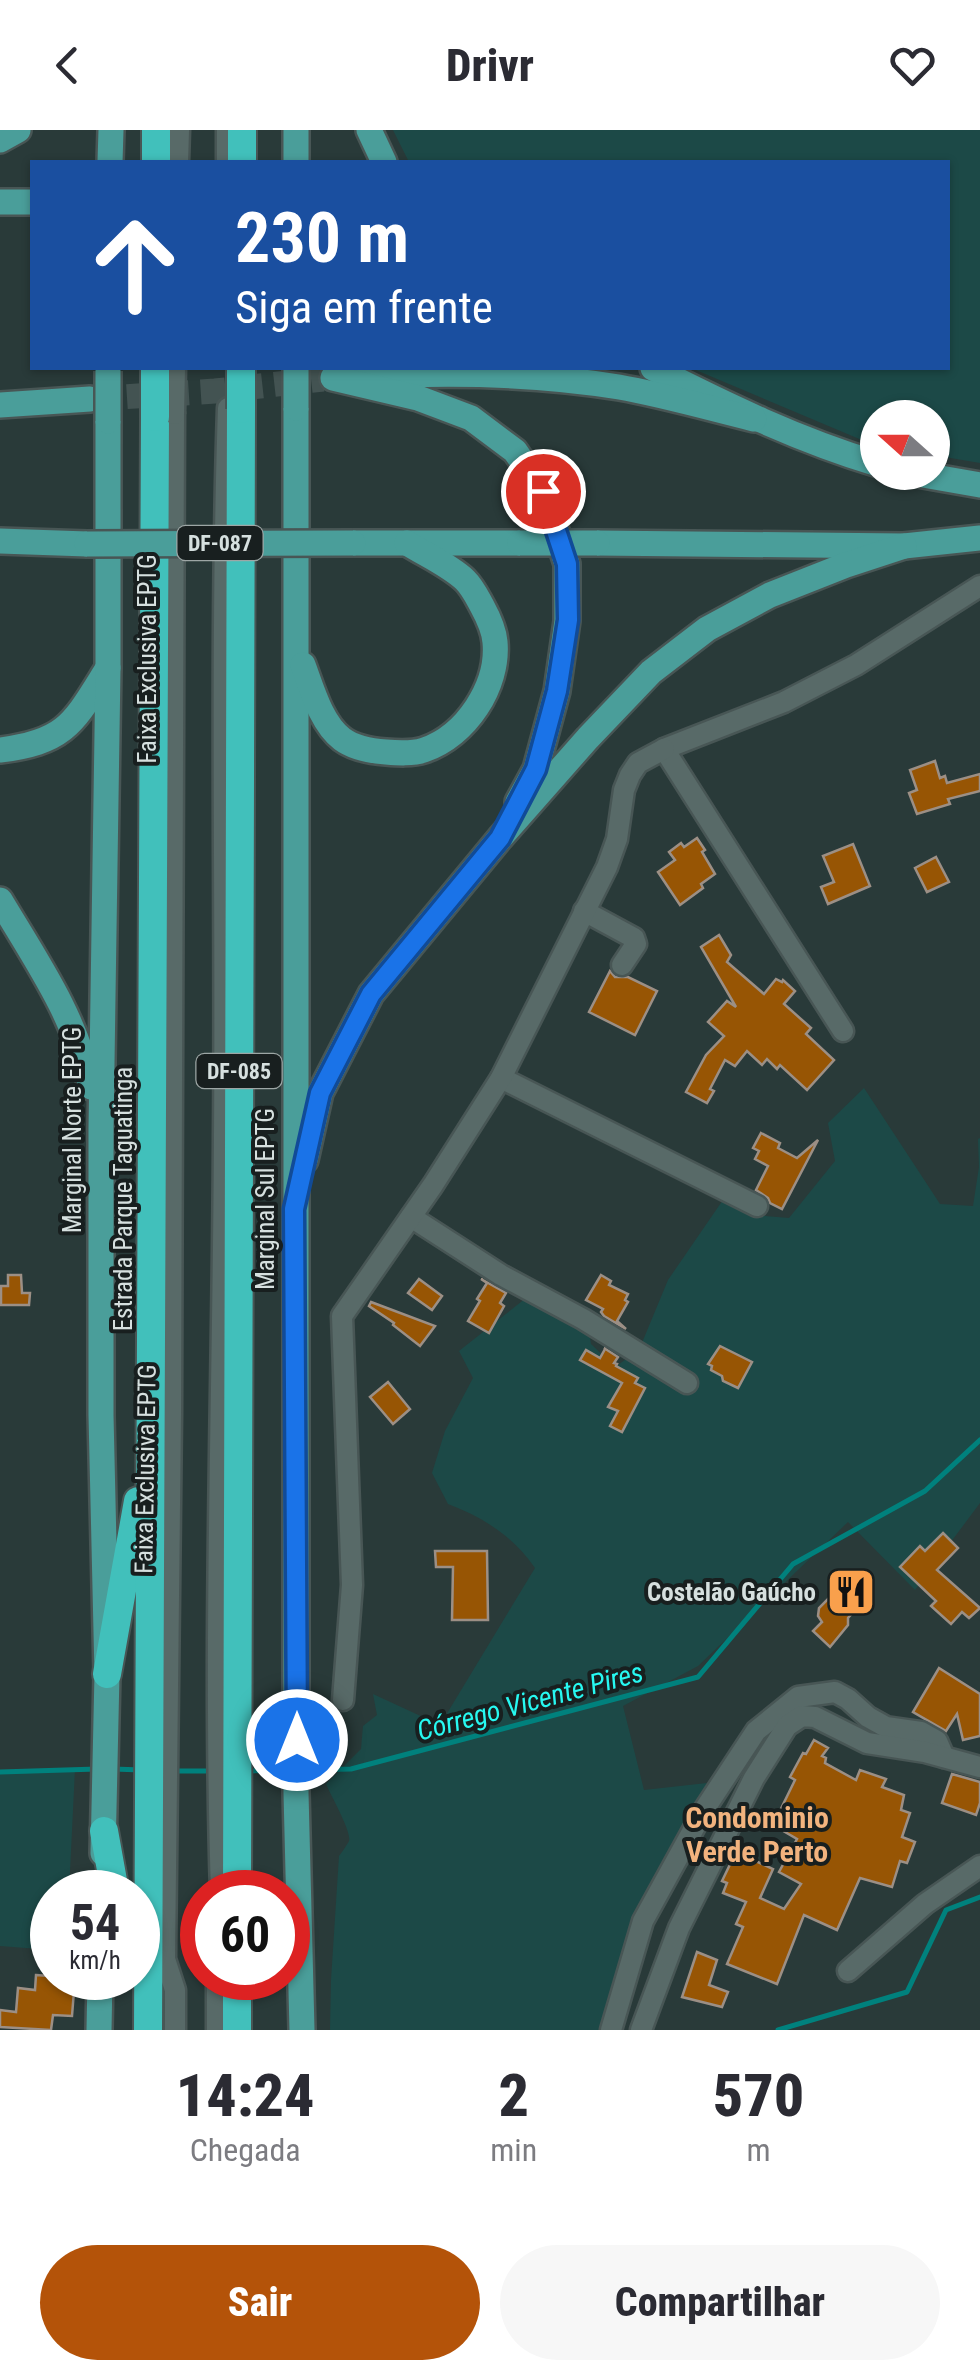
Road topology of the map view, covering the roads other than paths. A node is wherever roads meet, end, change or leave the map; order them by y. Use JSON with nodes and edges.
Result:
{"nodes":[{"id":1,"x":18,"y":130,"type":"edge"},
{"id":2,"x":110,"y":130,"type":"edge"},
{"id":3,"x":156,"y":130,"type":"edge"},
{"id":4,"x":179,"y":130,"type":"edge"},
{"id":5,"x":227,"y":130,"type":"edge"},
{"id":6,"x":242,"y":130,"type":"edge"},
{"id":7,"x":296,"y":130,"type":"edge"},
{"id":8,"x":370,"y":130,"type":"edge"},
{"id":9,"x":0,"y":140,"type":"edge"},
{"id":10,"x":110,"y":160,"type":"edge"},
{"id":11,"x":156,"y":160,"type":"edge"},
{"id":12,"x":178,"y":160,"type":"edge"},
{"id":13,"x":227,"y":160,"type":"edge"},
{"id":14,"x":242,"y":160,"type":"edge"},
{"id":15,"x":296,"y":160,"type":"edge"},
{"id":16,"x":383,"y":160,"type":"edge"},
{"id":17,"x":0,"y":202,"type":"edge"},
{"id":18,"x":30,"y":202,"type":"edge"},
{"id":19,"x":108,"y":370,"type":"edge"},
{"id":20,"x":155,"y":370,"type":"edge"},
{"id":21,"x":175,"y":370,"type":"edge"},
{"id":22,"x":228,"y":370,"type":"edge"},
{"id":23,"x":241,"y":370,"type":"edge"},
{"id":24,"x":296,"y":370,"type":"edge"},
{"id":25,"x":656,"y":370,"type":"edge"},
{"id":26,"x":90,"y":399,"type":"tunnel mouth"},
{"id":27,"x":2,"y":404,"type":"edge"},
{"id":28,"x":234,"y":409,"type":"junction"},
{"id":29,"x":165,"y":415,"type":"junction"},
{"id":30,"x":754,"y":418,"type":"junction"},
{"id":31,"x":860,"y":459,"type":"edge"},
{"id":32,"x":950,"y":480,"type":"edge"},
{"id":33,"x":980,"y":485,"type":"edge"},
{"id":34,"x":980,"y":538,"type":"edge"},
{"id":35,"x":0,"y":541,"type":"edge"},
{"id":36,"x":407,"y":543,"type":"junction"},
{"id":37,"x":904,"y":546,"type":"junction"},
{"id":38,"x":980,"y":586,"type":"edge"},
{"id":39,"x":297,"y":649,"type":"junction"},
{"id":40,"x":108,"y":668,"type":"junction"},
{"id":41,"x":664,"y":749,"type":"junction"},
{"id":42,"x":0,"y":750,"type":"edge"},
{"id":43,"x":500,"y":838,"type":"junction"},
{"id":44,"x":0,"y":900,"type":"edge"},
{"id":45,"x":584,"y":910,"type":"junction"},
{"id":46,"x":622,"y":965,"type":"dead end"},
{"id":47,"x":843,"y":1031,"type":"dead end"},
{"id":48,"x":501,"y":1078,"type":"junction"},
{"id":49,"x":100,"y":1128,"type":"junction"},
{"id":50,"x":756,"y":1206,"type":"dead end"},
{"id":51,"x":294,"y":1209,"type":"junction"},
{"id":52,"x":411,"y":1217,"type":"junction"},
{"id":53,"x":687,"y":1383,"type":"dead end"},
{"id":54,"x":152,"y":1416,"type":"junction"},
{"id":55,"x":107,"y":1674,"type":"junction"},
{"id":56,"x":342,"y":1700,"type":"dead end"},
{"id":57,"x":158,"y":1736,"type":"junction"},
{"id":58,"x":944,"y":1757,"type":"junction"},
{"id":59,"x":980,"y":1767,"type":"edge"},
{"id":60,"x":228,"y":1795,"type":"junction"},
{"id":61,"x":158,"y":1797,"type":"junction"},
{"id":62,"x":104,"y":1831,"type":"junction"},
{"id":63,"x":980,"y":1866,"type":"edge"},
{"id":64,"x":103,"y":1870,"type":"edge"},
{"id":65,"x":111,"y":1870,"type":"edge"},
{"id":66,"x":223,"y":1870,"type":"edge"},
{"id":67,"x":236,"y":1870,"type":"edge"},
{"id":68,"x":848,"y":1971,"type":"dead end"},
{"id":69,"x":100,"y":2000,"type":"edge"},
{"id":70,"x":133,"y":2000,"type":"edge"},
{"id":71,"x":217,"y":2000,"type":"edge"},
{"id":72,"x":238,"y":2000,"type":"edge"},
{"id":73,"x":99,"y":2030,"type":"edge"},
{"id":74,"x":136,"y":2030,"type":"edge"},
{"id":75,"x":148,"y":2030,"type":"edge"},
{"id":76,"x":175,"y":2030,"type":"edge"},
{"id":77,"x":217,"y":2030,"type":"edge"},
{"id":78,"x":237,"y":2030,"type":"edge"},
{"id":79,"x":302,"y":2030,"type":"edge"},
{"id":80,"x":611,"y":2030,"type":"edge"},
{"id":81,"x":641,"y":2030,"type":"edge"}],
"edges":[{"from":1,"to":9,"type":"main road"},
{"from":2,"to":10,"type":"main road"},
{"from":3,"to":11,"type":"highway"},
{"from":4,"to":12,"type":"street"},
{"from":5,"to":13,"type":"street"},
{"from":6,"to":14,"type":"highway"},
{"from":7,"to":15,"type":"main road"},
{"from":8,"to":16,"type":"main road"},
{"from":17,"to":18,"type":"main road"},
{"from":19,"to":40,"type":"main road","name":"Marginal Norte EPTG","bridge":true},
{"from":20,"to":29,"type":"highway","name":"Estrada Parque Taguatinga","bridge":true},
{"from":21,"to":29,"type":"street","name":"Faixa Exclusiva EPTG","bridge":true},
{"from":22,"to":28,"type":"street"},
{"from":23,"to":28,"type":"highway","number":"DF-085","bridge":true},
{"from":24,"to":39,"type":"main road","name":"Marginal Sul EPTG","bridge":true},
{"from":25,"to":30,"type":"main road"},
{"from":26,"to":27,"type":"main road"},
{"from":28,"to":60,"type":"highway","number":"DF-085"},
{"from":29,"to":54,"type":"highway","name":"Estrada Parque Taguatinga"},
{"from":29,"to":57,"type":"street","name":"Faixa Exclusiva EPTG"},
{"from":30,"to":31,"type":"main road"},
{"from":30,"to":43,"type":"main road"},
{"from":32,"to":33,"type":"main road"},
{"from":34,"to":37,"type":"main road"},
{"from":35,"to":36,"type":"main road","number":"DF-087","bridge":true},
{"from":36,"to":37,"type":"main road","bridge":true},
{"from":36,"to":39,"type":"main road"},
{"from":37,"to":43,"type":"main road"},
{"from":38,"to":41,"type":"street"},
{"from":39,"to":51,"type":"main road","name":"Marginal Sul EPTG"},
{"from":40,"to":42,"type":"main road"},
{"from":40,"to":49,"type":"main road","name":"Marginal Norte EPTG"},
{"from":41,"to":45,"type":"street"},
{"from":41,"to":47,"type":"street"},
{"from":43,"to":51,"type":"main road"},
{"from":44,"to":49,"type":"main road"},
{"from":45,"to":46,"type":"street"},
{"from":45,"to":48,"type":"street"},
{"from":48,"to":50,"type":"street"},
{"from":48,"to":52,"type":"street"},
{"from":49,"to":55,"type":"main road","name":"Marginal Norte EPTG"},
{"from":51,"to":79,"type":"main road","name":"Marginal Sul EPTG"},
{"from":52,"to":53,"type":"street"},
{"from":52,"to":56,"type":"street"},
{"from":54,"to":55,"type":"highway"},
{"from":54,"to":57,"type":"highway","name":"Estrada Parque Taguatinga"},
{"from":55,"to":62,"type":"main road","name":"Marginal Norte EPTG"},
{"from":57,"to":61,"type":"highway","name":"Estrada Parque Taguatinga"},
{"from":58,"to":59,"type":"street"},
{"from":58,"to":80,"type":"street"},
{"from":58,"to":81,"type":"street"},
{"from":60,"to":66,"type":"street"},
{"from":60,"to":67,"type":"highway","number":"DF-085"},
{"from":61,"to":75,"type":"highway","name":"Estrada Parque Taguatinga"},
{"from":61,"to":76,"type":"street"},
{"from":62,"to":64,"type":"main road","name":"Marginal Norte EPTG"},
{"from":62,"to":65,"type":"highway"},
{"from":63,"to":68,"type":"street"},
{"from":69,"to":73,"type":"main road"},
{"from":70,"to":74,"type":"highway"},
{"from":71,"to":77,"type":"street"},
{"from":72,"to":78,"type":"highway"}]}
